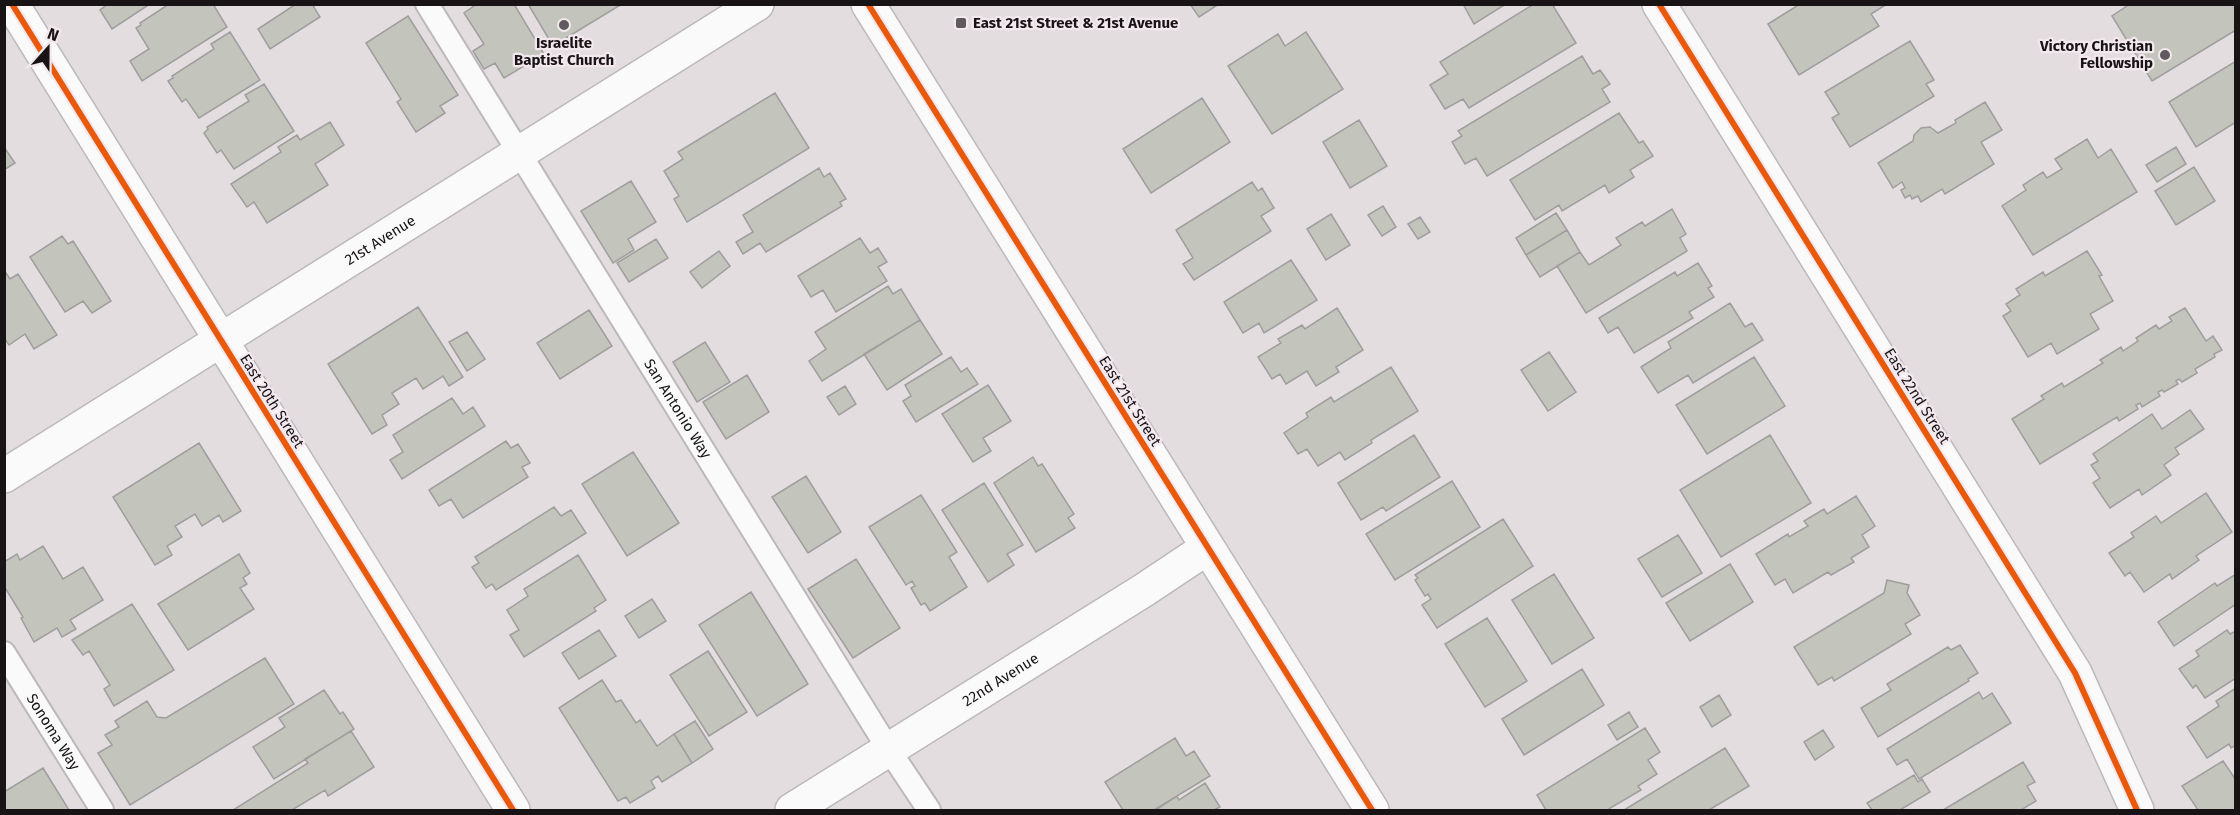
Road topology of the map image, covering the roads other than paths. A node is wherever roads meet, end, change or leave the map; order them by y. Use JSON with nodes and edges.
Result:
{"nodes":[{"id":1,"x":12,"y":4,"type":"edge"},
{"id":2,"x":427,"y":4,"type":"edge"},
{"id":3,"x":757,"y":4,"type":"edge"},
{"id":4,"x":868,"y":4,"type":"edge"},
{"id":5,"x":1659,"y":4,"type":"edge"},
{"id":6,"x":519,"y":154,"type":"junction"},
{"id":7,"x":220,"y":340,"type":"junction"},
{"id":8,"x":4,"y":476,"type":"edge"},
{"id":9,"x":1207,"y":548,"type":"junction"},
{"id":10,"x":4,"y":653,"type":"edge"},
{"id":11,"x":889,"y":750,"type":"junction"},
{"id":12,"x":102,"y":810,"type":"edge"},
{"id":13,"x":513,"y":810,"type":"edge"},
{"id":14,"x":792,"y":810,"type":"edge"},
{"id":15,"x":929,"y":810,"type":"edge"},
{"id":16,"x":1372,"y":810,"type":"edge"},
{"id":17,"x":2137,"y":810,"type":"edge"}],
"edges":[{"from":1,"to":7,"type":"street","name":"East 20th Street"},
{"from":2,"to":6,"type":"lane","name":"San Antonio Way"},
{"from":3,"to":6,"type":"street","name":"21st Avenue"},
{"from":4,"to":9,"type":"street","name":"East 21st Street"},
{"from":5,"to":17,"type":"street","name":"East 22nd Street"},
{"from":6,"to":7,"type":"street","name":"21st Avenue"},
{"from":6,"to":11,"type":"lane","name":"San Antonio Way"},
{"from":7,"to":8,"type":"street","name":"21st Avenue"},
{"from":7,"to":13,"type":"street","name":"East 20th Street"},
{"from":9,"to":11,"type":"street","name":"22nd Avenue"},
{"from":9,"to":16,"type":"street","name":"East 21st Street"},
{"from":10,"to":12,"type":"lane","name":"Sonoma Way"},
{"from":11,"to":14,"type":"street","name":"22nd Avenue"},
{"from":11,"to":15,"type":"lane","name":"San Antonio Way"}]}
